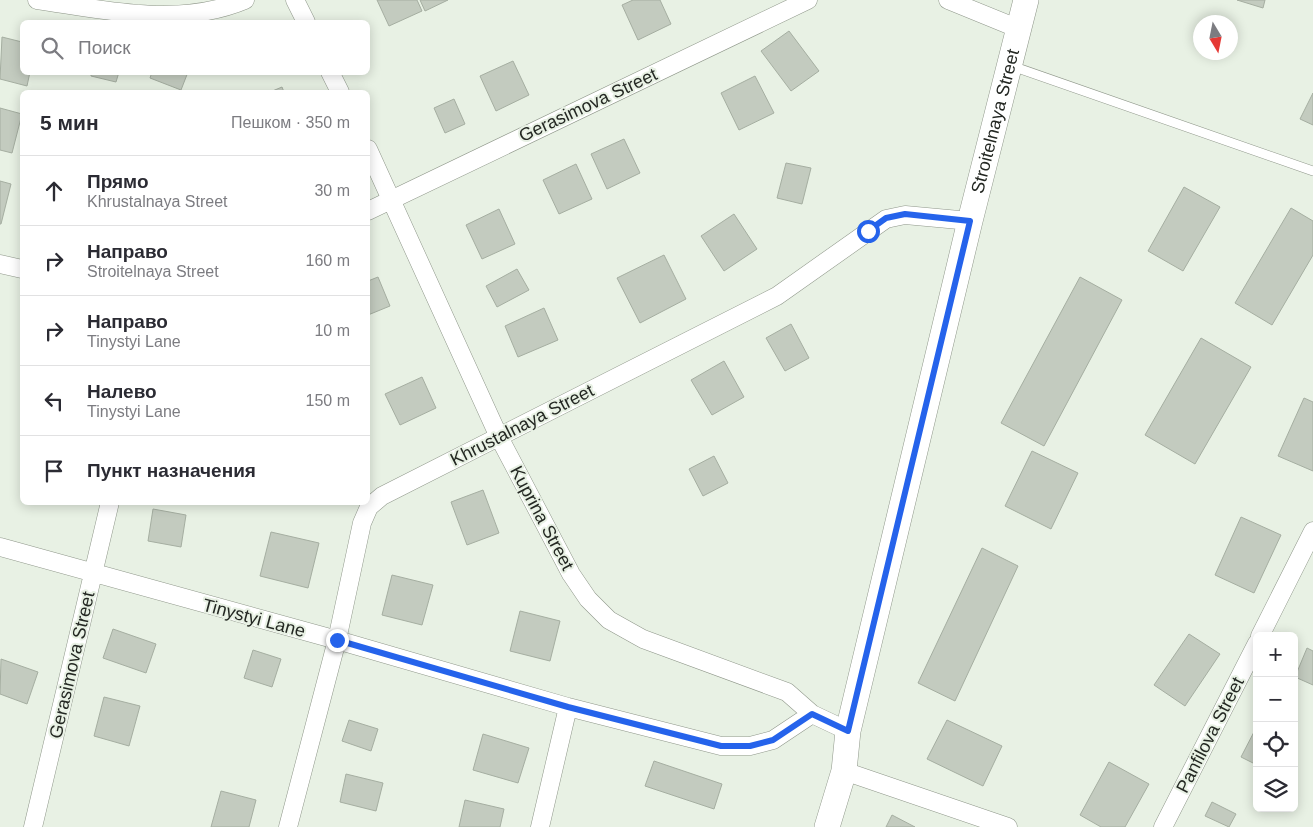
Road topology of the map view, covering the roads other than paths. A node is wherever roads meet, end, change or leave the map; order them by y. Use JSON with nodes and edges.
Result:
{"nodes":[{"id":1,"x":37,"y":0,"type":"edge"},
{"id":2,"x":245,"y":0,"type":"edge"},
{"id":3,"x":295,"y":0,"type":"edge"},
{"id":4,"x":808,"y":0,"type":"edge"},
{"id":5,"x":948,"y":0,"type":"edge"},
{"id":6,"x":1026,"y":0,"type":"edge"},
{"id":7,"x":305,"y":20,"type":"edge"},
{"id":8,"x":1019,"y":30,"type":"junction"},
{"id":9,"x":1010,"y":65,"type":"junction"},
{"id":10,"x":332,"y":75,"type":"edge"},
{"id":11,"x":339,"y":90,"type":"edge"},
{"id":12,"x":370,"y":153,"type":"edge"},
{"id":13,"x":1313,"y":171,"type":"edge"},
{"id":14,"x":392,"y":198,"type":"junction"},
{"id":15,"x":370,"y":210,"type":"edge"},
{"id":16,"x":970,"y":221,"type":"junction"},
{"id":17,"x":0,"y":264,"type":"edge"},
{"id":18,"x":20,"y":269,"type":"edge"},
{"id":19,"x":499,"y":437,"type":"junction"},
{"id":20,"x":109,"y":505,"type":"edge"},
{"id":21,"x":1313,"y":531,"type":"edge"},
{"id":22,"x":0,"y":547,"type":"edge"},
{"id":23,"x":93,"y":574,"type":"junction"},
{"id":24,"x":1262,"y":632,"type":"edge"},
{"id":25,"x":337,"y":640,"type":"junction"},
{"id":26,"x":1253,"y":650,"type":"edge"},
{"id":27,"x":568,"y":707,"type":"junction"},
{"id":28,"x":812,"y":714,"type":"junction"},
{"id":29,"x":848,"y":731,"type":"junction"},
{"id":30,"x":844,"y":771,"type":"junction"},
{"id":31,"x":33,"y":827,"type":"edge"},
{"id":32,"x":288,"y":827,"type":"edge"},
{"id":33,"x":540,"y":827,"type":"edge"},
{"id":34,"x":827,"y":827,"type":"edge"},
{"id":35,"x":1008,"y":827,"type":"edge"},
{"id":36,"x":1164,"y":827,"type":"edge"}],
"edges":[{"from":1,"to":2,"type":"street"},
{"from":3,"to":7,"type":"street"},
{"from":4,"to":14,"type":"street","name":"Gerasimova Street"},
{"from":5,"to":8,"type":"street"},
{"from":6,"to":8,"type":"main road","name":"Stroitelnaya Street"},
{"from":8,"to":9,"type":"main road","name":"Stroitelnaya Street"},
{"from":9,"to":13,"type":"lane"},
{"from":9,"to":16,"type":"main road","name":"Stroitelnaya Street"},
{"from":10,"to":11,"type":"street"},
{"from":12,"to":14,"type":"street","name":"Kuprina Street"},
{"from":14,"to":15,"type":"street","name":"Gerasimova Street"},
{"from":14,"to":19,"type":"street","name":"Kuprina Street"},
{"from":16,"to":19,"type":"street","name":"Khrustalnaya Street"},
{"from":16,"to":29,"type":"main road","name":"Stroitelnaya Street"},
{"from":17,"to":18,"type":"street"},
{"from":19,"to":25,"type":"street","name":"Khrustalnaya Street"},
{"from":19,"to":28,"type":"street","name":"Kuprina Street"},
{"from":20,"to":23,"type":"street","name":"Gerasimova Street"},
{"from":21,"to":24,"type":"street"},
{"from":22,"to":23,"type":"street","name":"Tinystyi Lane"},
{"from":23,"to":25,"type":"street","name":"Tinystyi Lane"},
{"from":23,"to":31,"type":"street","name":"Gerasimova Street"},
{"from":25,"to":27,"type":"street","name":"Tinystyi Lane"},
{"from":25,"to":32,"type":"street","name":"Khrustalnaya Street"},
{"from":26,"to":36,"type":"street","name":"Panfilova Street"},
{"from":27,"to":28,"type":"street","name":"Tinystyi Lane"},
{"from":27,"to":33,"type":"street"},
{"from":28,"to":29,"type":"street"},
{"from":29,"to":30,"type":"main road","name":"Stroitelnaya Street"},
{"from":30,"to":34,"type":"main road","name":"Stroitelnaya Street"},
{"from":30,"to":35,"type":"street"}]}
